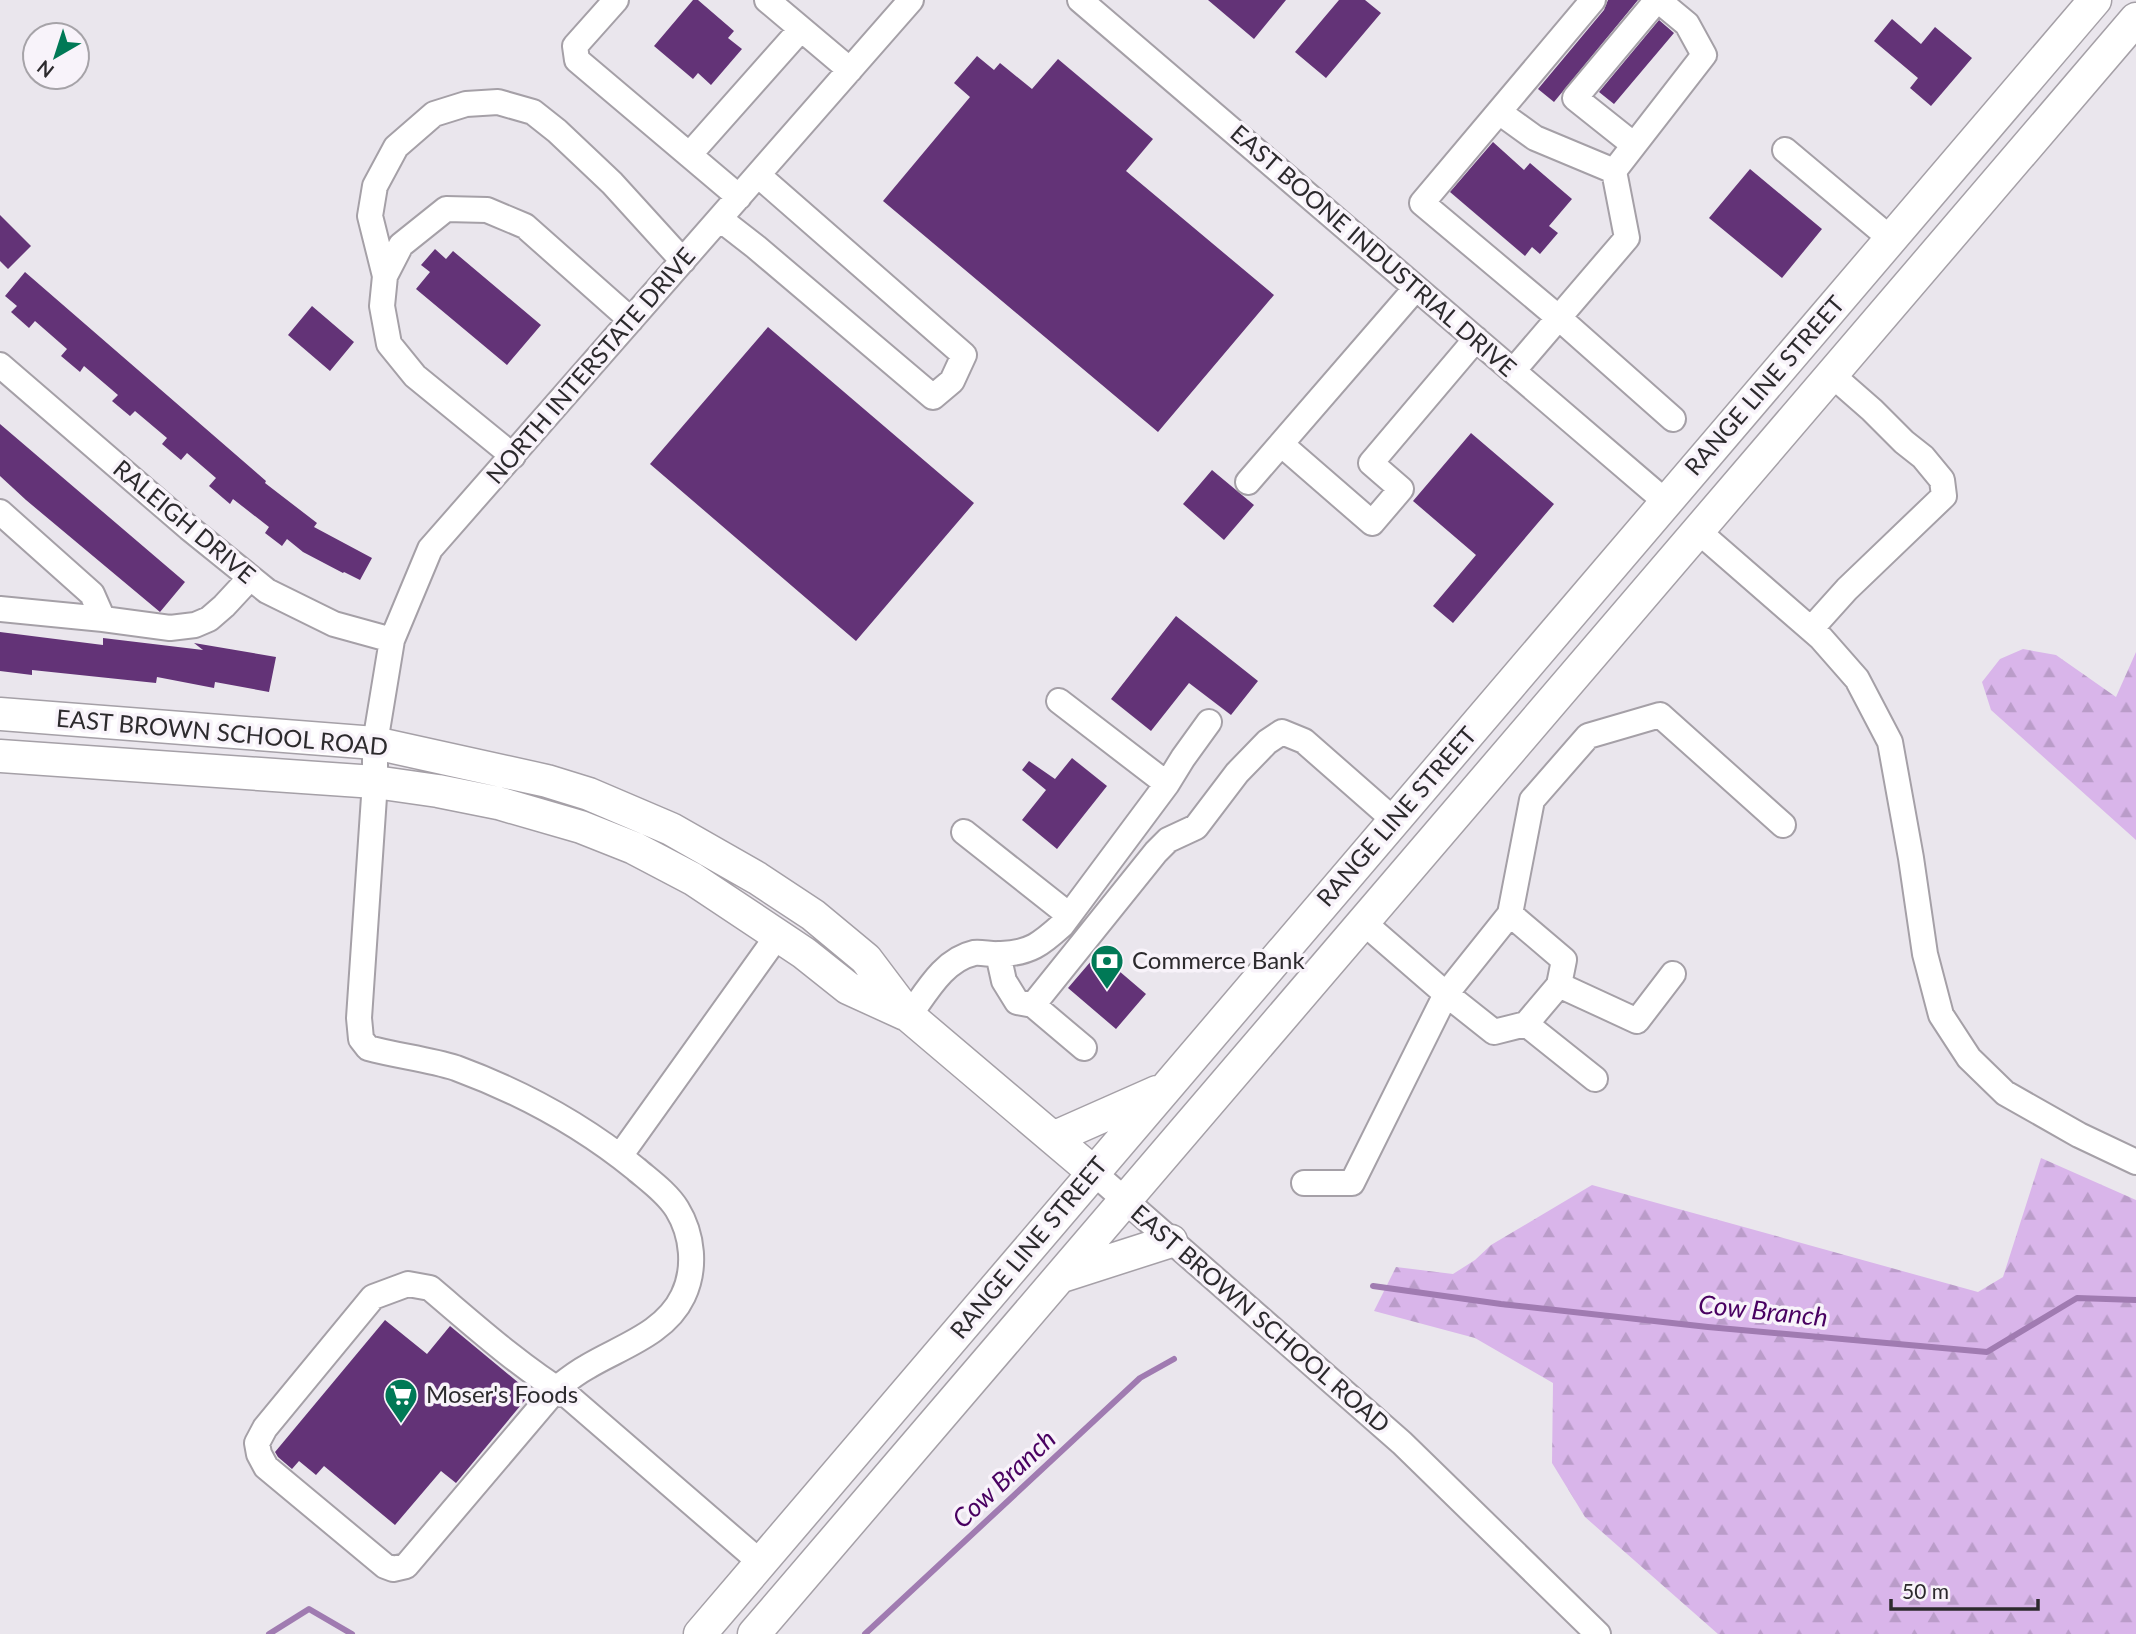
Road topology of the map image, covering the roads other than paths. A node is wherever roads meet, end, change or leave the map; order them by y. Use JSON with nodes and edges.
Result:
{"nodes":[{"id":1,"x":616,"y":0,"type":"edge"},
{"id":2,"x":767,"y":0,"type":"edge"},
{"id":3,"x":911,"y":0,"type":"edge"},
{"id":4,"x":1080,"y":0,"type":"edge"},
{"id":5,"x":1593,"y":0,"type":"edge"},
{"id":6,"x":1657,"y":0,"type":"edge"},
{"id":7,"x":2095,"y":0,"type":"edge"},
{"id":8,"x":2136,"y":19,"type":"edge"},
{"id":9,"x":800,"y":29,"type":"junction"},
{"id":10,"x":850,"y":70,"type":"junction"},
{"id":11,"x":1499,"y":112,"type":"junction"},
{"id":12,"x":1634,"y":145,"type":"junction"},
{"id":13,"x":1785,"y":150,"type":"dead end"},
{"id":14,"x":690,"y":154,"type":"junction"},
{"id":15,"x":1614,"y":172,"type":"junction"},
{"id":16,"x":758,"y":175,"type":"junction"},
{"id":17,"x":739,"y":197,"type":"junction"},
{"id":18,"x":720,"y":219,"type":"junction"},
{"id":19,"x":1891,"y":239,"type":"junction"},
{"id":20,"x":683,"y":261,"type":"junction"},
{"id":21,"x":385,"y":276,"type":"junction"},
{"id":22,"x":1416,"y":288,"type":"junction"},
{"id":23,"x":1559,"y":318,"type":"junction"},
{"id":24,"x":631,"y":320,"type":"junction"},
{"id":25,"x":1476,"y":339,"type":"junction"},
{"id":26,"x":0,"y":365,"type":"edge"},
{"id":27,"x":1513,"y":371,"type":"junction"},
{"id":28,"x":1832,"y":375,"type":"junction"},
{"id":29,"x":1752,"y":402,"type":"junction"},
{"id":30,"x":1673,"y":419,"type":"dead end"},
{"id":31,"x":1281,"y":444,"type":"junction"},
{"id":32,"x":513,"y":456,"type":"junction"},
{"id":33,"x":1248,"y":482,"type":"dead end"},
{"id":34,"x":1666,"y":502,"type":"junction"},
{"id":35,"x":0,"y":512,"type":"edge"},
{"id":36,"x":1698,"y":531,"type":"junction"},
{"id":37,"x":250,"y":578,"type":"junction"},
{"id":38,"x":0,"y":609,"type":"edge"},
{"id":39,"x":103,"y":618,"type":"junction"},
{"id":40,"x":1811,"y":629,"type":"junction"},
{"id":41,"x":391,"y":640,"type":"junction"},
{"id":42,"x":1576,"y":674,"type":"junction"},
{"id":43,"x":1059,"y":701,"type":"dead end"},
{"id":44,"x":0,"y":714,"type":"edge"},
{"id":45,"x":1209,"y":722,"type":"dead end"},
{"id":46,"x":375,"y":743,"type":"junction"},
{"id":47,"x":0,"y":756,"type":"edge"},
{"id":48,"x":374,"y":782,"type":"junction"},
{"id":49,"x":1167,"y":784,"type":"junction"},
{"id":50,"x":1394,"y":820,"type":"junction"},
{"id":51,"x":1783,"y":825,"type":"dead end"},
{"id":52,"x":964,"y":832,"type":"dead end"},
{"id":53,"x":1510,"y":914,"type":"junction"},
{"id":54,"x":1069,"y":915,"type":"junction"},
{"id":55,"x":1363,"y":922,"type":"junction"},
{"id":56,"x":778,"y":935,"type":"junction"},
{"id":57,"x":998,"y":954,"type":"junction"},
{"id":58,"x":1673,"y":974,"type":"dead end"},
{"id":59,"x":1559,"y":985,"type":"junction"},
{"id":60,"x":1446,"y":994,"type":"junction"},
{"id":61,"x":1033,"y":1005,"type":"junction"},
{"id":62,"x":909,"y":1016,"type":"junction"},
{"id":63,"x":1526,"y":1024,"type":"junction"},
{"id":64,"x":1084,"y":1048,"type":"dead end"},
{"id":65,"x":1595,"y":1079,"type":"dead end"},
{"id":66,"x":1165,"y":1088,"type":"junction"},
{"id":67,"x":1053,"y":1138,"type":"junction"},
{"id":68,"x":620,"y":1156,"type":"junction"},
{"id":69,"x":2136,"y":1162,"type":"edge"},
{"id":70,"x":1093,"y":1172,"type":"junction"},
{"id":71,"x":1304,"y":1183,"type":"dead end"},
{"id":72,"x":1125,"y":1200,"type":"junction"},
{"id":73,"x":1171,"y":1241,"type":"junction"},
{"id":74,"x":1060,"y":1276,"type":"junction"},
{"id":75,"x":557,"y":1388,"type":"junction"},
{"id":76,"x":760,"y":1562,"type":"junction"},
{"id":77,"x":700,"y":1634,"type":"edge"},
{"id":78,"x":738,"y":1634,"type":"edge"},
{"id":79,"x":754,"y":1634,"type":"edge"},
{"id":80,"x":1598,"y":1634,"type":"edge"}],
"edges":[{"from":1,"to":14,"type":"street"},
{"from":2,"to":9,"type":"street"},
{"from":3,"to":10,"type":"street","name":"NORTH INTERSTATE DRIVE"},
{"from":4,"to":22,"type":"street","name":"EAST BOONE INDUSTRIAL DRIVE"},
{"from":5,"to":11,"type":"street"},
{"from":6,"to":12,"type":"street"},
{"from":6,"to":12,"type":"street"},
{"from":7,"to":19,"type":"main road","name":"RANGE LINE STREET"},
{"from":8,"to":28,"type":"main road","name":"RANGE LINE STREET"},
{"from":9,"to":10,"type":"street"},
{"from":9,"to":14,"type":"street"},
{"from":10,"to":16,"type":"street","name":"NORTH INTERSTATE DRIVE"},
{"from":11,"to":15,"type":"street"},
{"from":11,"to":23,"type":"street"},
{"from":12,"to":15,"type":"street"},
{"from":13,"to":19,"type":"street"},
{"from":14,"to":17,"type":"street"},
{"from":15,"to":23,"type":"street"},
{"from":16,"to":17,"type":"street","name":"NORTH INTERSTATE DRIVE"},
{"from":16,"to":18,"type":"street"},
{"from":17,"to":18,"type":"street","name":"NORTH INTERSTATE DRIVE"},
{"from":18,"to":20,"type":"street","name":"NORTH INTERSTATE DRIVE"},
{"from":19,"to":29,"type":"main road","name":"RANGE LINE STREET"},
{"from":20,"to":21,"type":"street"},
{"from":20,"to":24,"type":"street","name":"NORTH INTERSTATE DRIVE"},
{"from":21,"to":24,"type":"street"},
{"from":21,"to":32,"type":"street"},
{"from":22,"to":25,"type":"street","name":"EAST BOONE INDUSTRIAL DRIVE"},
{"from":22,"to":31,"type":"street"},
{"from":23,"to":27,"type":"street"},
{"from":23,"to":30,"type":"street"},
{"from":24,"to":32,"type":"street","name":"NORTH INTERSTATE DRIVE"},
{"from":25,"to":27,"type":"street","name":"EAST BOONE INDUSTRIAL DRIVE"},
{"from":25,"to":31,"type":"street"},
{"from":26,"to":37,"type":"street","name":"RALEIGH DRIVE"},
{"from":27,"to":34,"type":"street","name":"EAST BOONE INDUSTRIAL DRIVE"},
{"from":28,"to":36,"type":"main road","name":"RANGE LINE STREET"},
{"from":28,"to":40,"type":"street"},
{"from":29,"to":34,"type":"main road","name":"RANGE LINE STREET"},
{"from":29,"to":36,"type":"main road"},
{"from":31,"to":33,"type":"street"},
{"from":32,"to":41,"type":"street","name":"NORTH INTERSTATE DRIVE"},
{"from":34,"to":42,"type":"main road"},
{"from":34,"to":50,"type":"main road","name":"RANGE LINE STREET"},
{"from":35,"to":39,"type":"street"},
{"from":36,"to":40,"type":"street"},
{"from":36,"to":42,"type":"main road","name":"RANGE LINE STREET"},
{"from":37,"to":39,"type":"street"},
{"from":37,"to":41,"type":"street","name":"RALEIGH DRIVE"},
{"from":38,"to":39,"type":"street"},
{"from":40,"to":69,"type":"street"},
{"from":41,"to":46,"type":"street","name":"NORTH INTERSTATE DRIVE"},
{"from":42,"to":55,"type":"main road","name":"RANGE LINE STREET"},
{"from":43,"to":49,"type":"street"},
{"from":44,"to":46,"type":"main road","name":"EAST BROWN SCHOOL ROAD"},
{"from":45,"to":49,"type":"street"},
{"from":46,"to":48,"type":"street","name":"NORTH INTERSTATE DRIVE"},
{"from":46,"to":62,"type":"main road","name":"EAST BROWN SCHOOL ROAD"},
{"from":47,"to":48,"type":"main road","name":"EAST BROWN SCHOOL ROAD"},
{"from":48,"to":56,"type":"main road","name":"EAST BROWN SCHOOL ROAD"},
{"from":48,"to":68,"type":"street","name":"NORTH INTERSTATE DRIVE"},
{"from":49,"to":54,"type":"street"},
{"from":50,"to":61,"type":"street"},
{"from":50,"to":66,"type":"main road","name":"RANGE LINE STREET"},
{"from":51,"to":53,"type":"street"},
{"from":52,"to":54,"type":"street"},
{"from":53,"to":59,"type":"street"},
{"from":53,"to":60,"type":"street"},
{"from":54,"to":57,"type":"street"},
{"from":55,"to":60,"type":"street"},
{"from":55,"to":72,"type":"main road","name":"RANGE LINE STREET"},
{"from":56,"to":62,"type":"main road","name":"EAST BROWN SCHOOL ROAD"},
{"from":56,"to":68,"type":"street"},
{"from":57,"to":61,"type":"street"},
{"from":57,"to":62,"type":"street"},
{"from":58,"to":59,"type":"street"},
{"from":59,"to":63,"type":"street"},
{"from":60,"to":63,"type":"street"},
{"from":60,"to":71,"type":"street"},
{"from":61,"to":64,"type":"street"},
{"from":62,"to":67,"type":"main road","name":"EAST BROWN SCHOOL ROAD"},
{"from":63,"to":65,"type":"street"},
{"from":66,"to":67,"type":"main road"},
{"from":66,"to":70,"type":"main road","name":"RANGE LINE STREET"},
{"from":67,"to":70,"type":"main road","name":"EAST BROWN SCHOOL ROAD"},
{"from":68,"to":75,"type":"street","name":"NORTH INTERSTATE DRIVE"},
{"from":70,"to":72,"type":"street","name":"EAST BROWN SCHOOL ROAD"},
{"from":70,"to":76,"type":"main road","name":"RANGE LINE STREET"},
{"from":72,"to":73,"type":"street","name":"EAST BROWN SCHOOL ROAD"},
{"from":72,"to":74,"type":"main road","name":"RANGE LINE STREET"},
{"from":73,"to":74,"type":"main road"},
{"from":73,"to":80,"type":"street","name":"EAST BROWN SCHOOL ROAD"},
{"from":74,"to":79,"type":"main road","name":"RANGE LINE STREET"},
{"from":75,"to":75,"type":"street","name":"NORTH INTERSTATE DRIVE"},
{"from":75,"to":76,"type":"street"},
{"from":76,"to":77,"type":"main road","name":"RANGE LINE STREET"},
{"from":76,"to":78,"type":"main road"}]}
